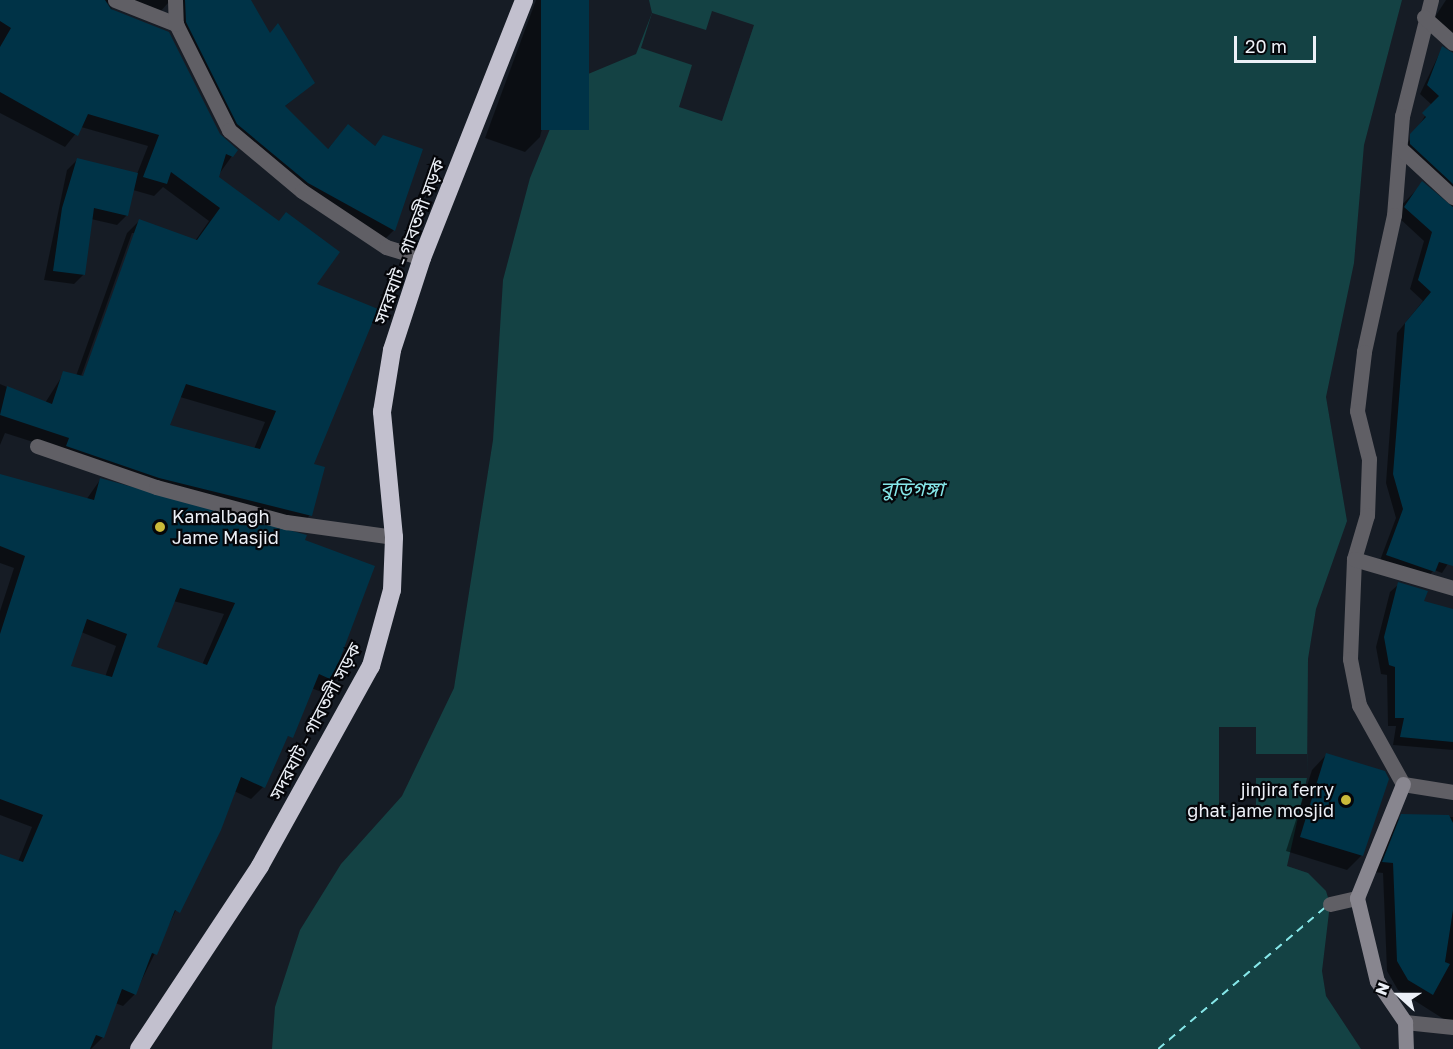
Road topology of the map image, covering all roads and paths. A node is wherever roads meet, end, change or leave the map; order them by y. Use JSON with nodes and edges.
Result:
{"nodes":[{"id":1,"x":115,"y":0,"type":"edge"},
{"id":2,"x":175,"y":0,"type":"edge"},
{"id":3,"x":524,"y":0,"type":"edge"},
{"id":4,"x":1431,"y":0,"type":"edge"},
{"id":5,"x":1424,"y":18,"type":"junction"},
{"id":6,"x":176,"y":24,"type":"junction"},
{"id":7,"x":1453,"y":43,"type":"edge"},
{"id":8,"x":1401,"y":149,"type":"junction"},
{"id":9,"x":1453,"y":197,"type":"edge"},
{"id":10,"x":422,"y":258,"type":"junction"},
{"id":11,"x":38,"y":446,"type":"dead end"},
{"id":12,"x":394,"y":537,"type":"junction"},
{"id":13,"x":1354,"y":559,"type":"junction"},
{"id":14,"x":1453,"y":588,"type":"edge"},
{"id":15,"x":1403,"y":784,"type":"junction"},
{"id":16,"x":1453,"y":792,"type":"edge"},
{"id":17,"x":1357,"y":898,"type":"junction"},
{"id":18,"x":1330,"y":904,"type":"dead end"},
{"id":19,"x":1405,"y":1022,"type":"junction"},
{"id":20,"x":1453,"y":1028,"type":"edge"},
{"id":21,"x":139,"y":1049,"type":"edge"},
{"id":22,"x":1406,"y":1049,"type":"edge"}],
"edges":[{"from":1,"to":6,"type":"street"},
{"from":2,"to":6,"type":"street"},
{"from":3,"to":10,"type":"highway","name":"সদরঘাট - গাবতলী সড়ক"},
{"from":4,"to":5,"type":"street"},
{"from":5,"to":7,"type":"street"},
{"from":5,"to":8,"type":"street"},
{"from":6,"to":10,"type":"street"},
{"from":8,"to":9,"type":"street"},
{"from":8,"to":13,"type":"street"},
{"from":10,"to":12,"type":"highway","name":"সদরঘাট - গাবতলী সড়ক"},
{"from":11,"to":12,"type":"street"},
{"from":12,"to":21,"type":"highway","name":"সদরঘাট - গাবতলী সড়ক"},
{"from":13,"to":14,"type":"street"},
{"from":13,"to":15,"type":"street"},
{"from":15,"to":16,"type":"street"},
{"from":15,"to":17,"type":"street"},
{"from":17,"to":18,"type":"street"},
{"from":17,"to":19,"type":"street"},
{"from":19,"to":20,"type":"street"},
{"from":19,"to":22,"type":"street"}]}
